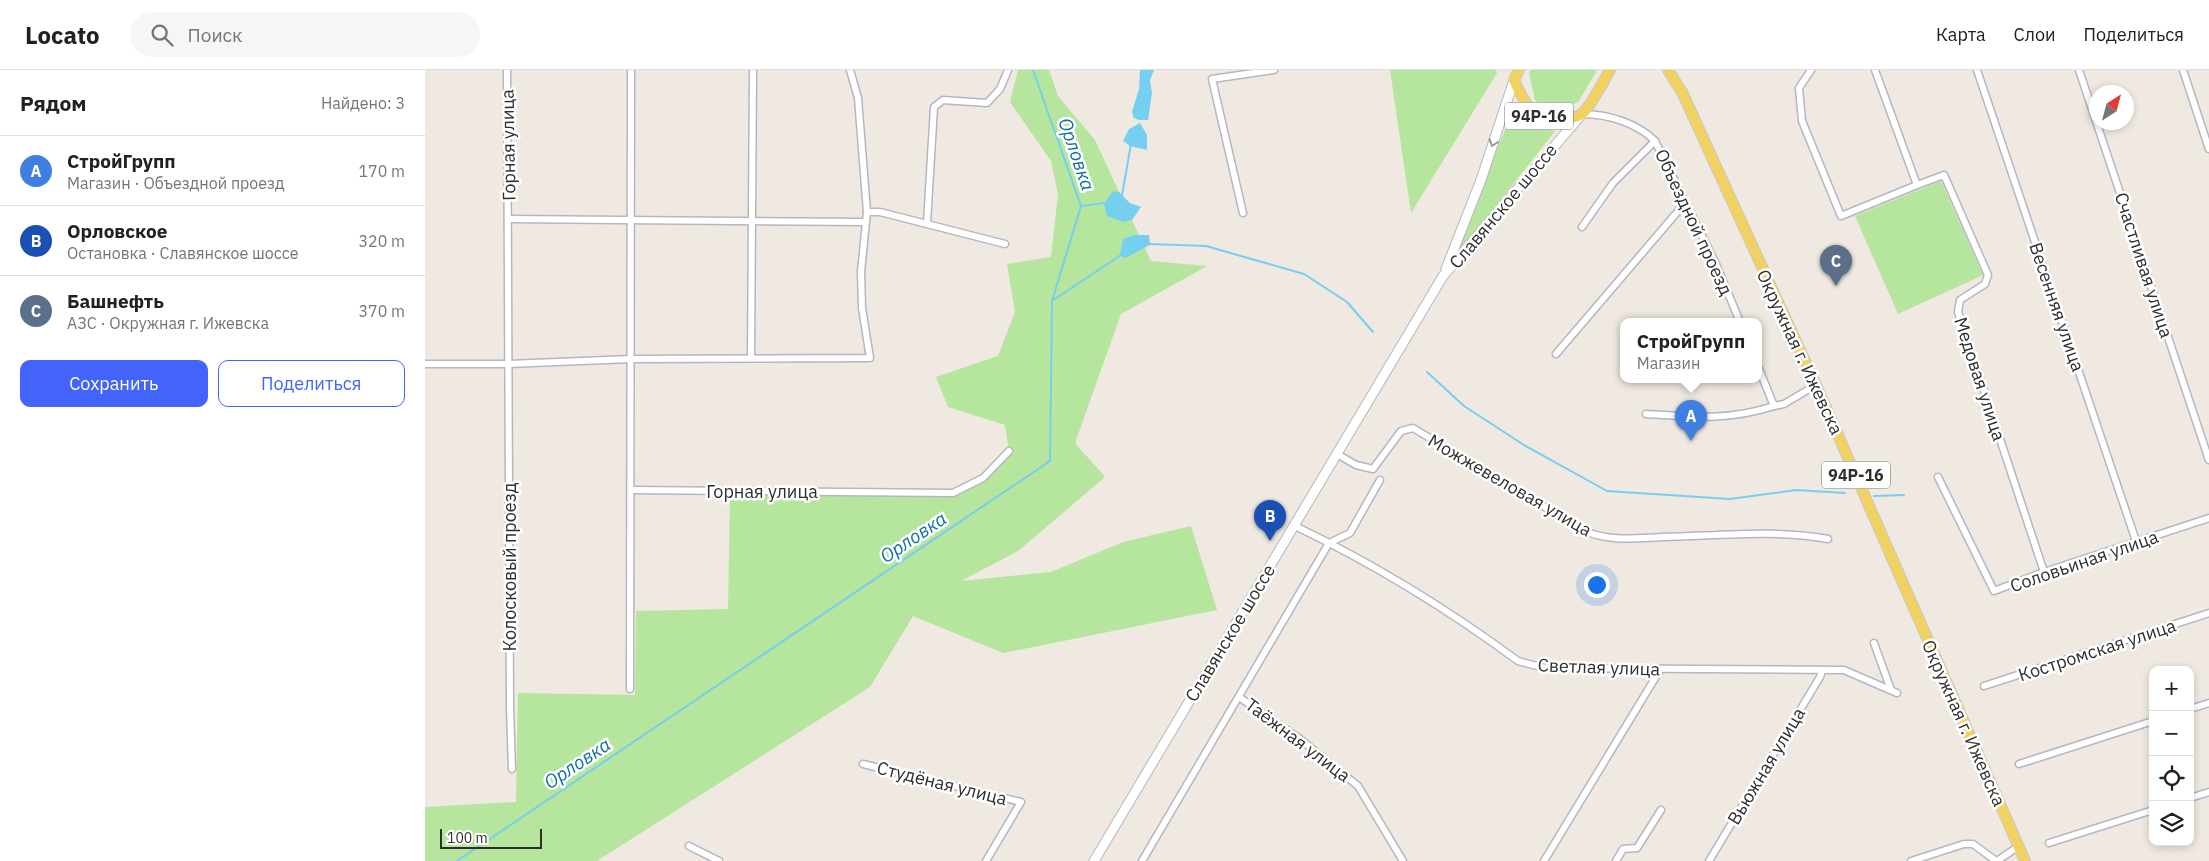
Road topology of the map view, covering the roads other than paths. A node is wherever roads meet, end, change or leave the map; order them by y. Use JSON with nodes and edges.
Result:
{"nodes":[{"id":1,"x":507,"y":70,"type":"edge"},
{"id":2,"x":631,"y":70,"type":"edge"},
{"id":3,"x":753,"y":70,"type":"edge"},
{"id":4,"x":850,"y":70,"type":"edge"},
{"id":5,"x":1008,"y":70,"type":"edge"},
{"id":6,"x":1274,"y":70,"type":"edge"},
{"id":7,"x":1519,"y":70,"type":"edge"},
{"id":8,"x":1610,"y":70,"type":"edge"},
{"id":9,"x":1619,"y":70,"type":"edge"},
{"id":10,"x":1668,"y":70,"type":"edge"},
{"id":11,"x":1677,"y":70,"type":"edge"},
{"id":12,"x":1811,"y":70,"type":"edge"},
{"id":13,"x":1875,"y":70,"type":"edge"},
{"id":14,"x":1977,"y":70,"type":"edge"},
{"id":15,"x":2079,"y":70,"type":"edge"},
{"id":16,"x":2183,"y":70,"type":"edge"},
{"id":17,"x":1514,"y":80,"type":"junction"},
{"id":18,"x":1682,"y":92,"type":"junction"},
{"id":19,"x":1582,"y":114,"type":"junction"},
{"id":20,"x":1655,"y":141,"type":"junction"},
{"id":21,"x":2209,"y":149,"type":"edge"},
{"id":22,"x":1917,"y":185,"type":"junction"},
{"id":23,"x":1685,"y":203,"type":"junction"},
{"id":24,"x":867,"y":212,"type":"junction"},
{"id":25,"x":1243,"y":213,"type":"dead end"},
{"id":26,"x":509,"y":219,"type":"junction"},
{"id":27,"x":631,"y":220,"type":"junction"},
{"id":28,"x":752,"y":221,"type":"junction"},
{"id":29,"x":865,"y":222,"type":"junction"},
{"id":30,"x":927,"y":223,"type":"junction"},
{"id":31,"x":1582,"y":227,"type":"dead end"},
{"id":32,"x":1005,"y":244,"type":"dead end"},
{"id":33,"x":1443,"y":276,"type":"junction"},
{"id":34,"x":1737,"y":318,"type":"edge"},
{"id":35,"x":1556,"y":354,"type":"dead end"},
{"id":36,"x":751,"y":358,"type":"junction"},
{"id":37,"x":631,"y":359,"type":"junction"},
{"id":38,"x":425,"y":364,"type":"edge"},
{"id":39,"x":508,"y":364,"type":"junction"},
{"id":40,"x":1762,"y":376,"type":"edge"},
{"id":41,"x":1816,"y":385,"type":"junction"},
{"id":42,"x":1774,"y":406,"type":"junction"},
{"id":43,"x":1646,"y":414,"type":"dead end"},
{"id":44,"x":1009,"y":451,"type":"dead end"},
{"id":45,"x":1337,"y":454,"type":"junction"},
{"id":46,"x":2209,"y":460,"type":"edge"},
{"id":47,"x":1938,"y":477,"type":"dead end"},
{"id":48,"x":1380,"y":480,"type":"dead end"},
{"id":49,"x":631,"y":490,"type":"junction"},
{"id":50,"x":2209,"y":518,"type":"edge"},
{"id":51,"x":1295,"y":526,"type":"junction"},
{"id":52,"x":1827,"y":539,"type":"dead end"},
{"id":53,"x":1329,"y":542,"type":"junction"},
{"id":54,"x":2137,"y":544,"type":"junction"},
{"id":55,"x":2044,"y":572,"type":"junction"},
{"id":56,"x":2209,"y":613,"type":"edge"},
{"id":57,"x":1874,"y":643,"type":"dead end"},
{"id":58,"x":1660,"y":670,"type":"junction"},
{"id":59,"x":1822,"y":670,"type":"junction"},
{"id":60,"x":1984,"y":686,"type":"dead end"},
{"id":61,"x":630,"y":689,"type":"dead end"},
{"id":62,"x":1239,"y":696,"type":"junction"},
{"id":63,"x":2209,"y":703,"type":"edge"},
{"id":64,"x":2194,"y":708,"type":"edge"},
{"id":65,"x":2149,"y":722,"type":"edge"},
{"id":66,"x":863,"y":764,"type":"dead end"},
{"id":67,"x":2019,"y":764,"type":"dead end"},
{"id":68,"x":512,"y":769,"type":"dead end"},
{"id":69,"x":2209,"y":792,"type":"edge"},
{"id":70,"x":2194,"y":797,"type":"edge"},
{"id":71,"x":1661,"y":810,"type":"dead end"},
{"id":72,"x":2149,"y":811,"type":"edge"},
{"id":73,"x":2049,"y":843,"type":"dead end"},
{"id":74,"x":689,"y":846,"type":"dead end"},
{"id":75,"x":2019,"y":846,"type":"junction"},
{"id":76,"x":719,"y":861,"type":"edge"},
{"id":77,"x":986,"y":861,"type":"edge"},
{"id":78,"x":1094,"y":861,"type":"edge"},
{"id":79,"x":1142,"y":861,"type":"edge"},
{"id":80,"x":1403,"y":861,"type":"edge"},
{"id":81,"x":1544,"y":861,"type":"edge"},
{"id":82,"x":1616,"y":861,"type":"edge"},
{"id":83,"x":1709,"y":861,"type":"edge"},
{"id":84,"x":1911,"y":861,"type":"edge"},
{"id":85,"x":1996,"y":861,"type":"edge"},
{"id":86,"x":2025,"y":861,"type":"edge"}],
"edges":[{"from":1,"to":26,"type":"street","name":"Горная улица"},
{"from":2,"to":27,"type":"street"},
{"from":3,"to":28,"type":"street"},
{"from":4,"to":24,"type":"street"},
{"from":5,"to":30,"type":"street"},
{"from":6,"to":25,"type":"street"},
{"from":7,"to":17,"type":"main road","number":"94Р-16"},
{"from":8,"to":19,"type":"main road","number":"94Р-16"},
{"from":9,"to":19,"type":"main road","number":"94Р-16"},
{"from":10,"to":18,"type":"main road","name":"Окружная г. Ижевска","number":"94Р-16"},
{"from":11,"to":18,"type":"main road","name":"Окружная г. Ижевска","number":"94Р-16"},
{"from":12,"to":22,"type":"street"},
{"from":13,"to":22,"type":"street"},
{"from":14,"to":54,"type":"street","name":"Весенняя улица"},
{"from":15,"to":46,"type":"street","name":"Счастливая улица"},
{"from":16,"to":21,"type":"street"},
{"from":17,"to":19,"type":"main road","number":"94Р-16"},
{"from":17,"to":33,"type":"main road","name":"Славянское шоссе","one_way":true},
{"from":18,"to":41,"type":"main road","name":"Окружная г. Ижевска","number":"94Р-16"},
{"from":19,"to":20,"type":"street","name":"Объездной проезд"},
{"from":19,"to":33,"type":"main road","name":"Славянское шоссе"},
{"from":20,"to":23,"type":"street","name":"Объездной проезд"},
{"from":20,"to":31,"type":"street"},
{"from":22,"to":55,"type":"street","name":"Медовая улица"},
{"from":23,"to":34,"type":"street","name":"Объездной проезд"},
{"from":23,"to":35,"type":"street"},
{"from":24,"to":29,"type":"street"},
{"from":24,"to":30,"type":"street"},
{"from":26,"to":27,"type":"street","name":"Горная улица"},
{"from":26,"to":39,"type":"street","name":"Горная улица"},
{"from":27,"to":28,"type":"street","name":"Горная улица"},
{"from":27,"to":37,"type":"street"},
{"from":28,"to":29,"type":"street","name":"Горная улица"},
{"from":28,"to":36,"type":"street"},
{"from":29,"to":36,"type":"street"},
{"from":30,"to":32,"type":"street"},
{"from":33,"to":45,"type":"main road","name":"Славянское шоссе"},
{"from":36,"to":37,"type":"street"},
{"from":37,"to":39,"type":"street"},
{"from":37,"to":49,"type":"street"},
{"from":38,"to":39,"type":"street"},
{"from":39,"to":68,"type":"street","name":"Колосковый проезд"},
{"from":40,"to":42,"type":"street"},
{"from":41,"to":42,"type":"street"},
{"from":41,"to":75,"type":"main road","name":"Окружная г. Ижевска","number":"94Р-16"},
{"from":42,"to":43,"type":"street"},
{"from":44,"to":49,"type":"street","name":"Горная улица"},
{"from":45,"to":51,"type":"main road","name":"Славянское шоссе"},
{"from":45,"to":52,"type":"street","name":"Можжевеловая улица"},
{"from":47,"to":55,"type":"street","name":"Соловьиная улица"},
{"from":48,"to":53,"type":"street"},
{"from":49,"to":61,"type":"street"},
{"from":50,"to":54,"type":"street","name":"Соловьиная улица"},
{"from":51,"to":53,"type":"street","name":"Светлая улица"},
{"from":51,"to":78,"type":"main road","name":"Славянское шоссе"},
{"from":53,"to":58,"type":"street","name":"Светлая улица"},
{"from":53,"to":62,"type":"street"},
{"from":54,"to":55,"type":"street","name":"Соловьиная улица"},
{"from":56,"to":60,"type":"street","name":"Костромская улица"},
{"from":57,"to":59,"type":"street","name":"Светлая улица"},
{"from":58,"to":59,"type":"street","name":"Светлая улица"},
{"from":58,"to":81,"type":"street"},
{"from":59,"to":83,"type":"street","name":"Вьюжная улица"},
{"from":62,"to":79,"type":"street"},
{"from":62,"to":80,"type":"street","name":"Таёжная улица"},
{"from":63,"to":64,"type":"street"},
{"from":65,"to":67,"type":"street"},
{"from":66,"to":77,"type":"street","name":"Студёная улица"},
{"from":69,"to":70,"type":"street"},
{"from":71,"to":82,"type":"street"},
{"from":72,"to":73,"type":"street"},
{"from":74,"to":76,"type":"street"},
{"from":75,"to":85,"type":"street"},
{"from":75,"to":86,"type":"main road","name":"Окружная г. Ижевска","number":"94Р-16"},
{"from":84,"to":85,"type":"street"}]}
